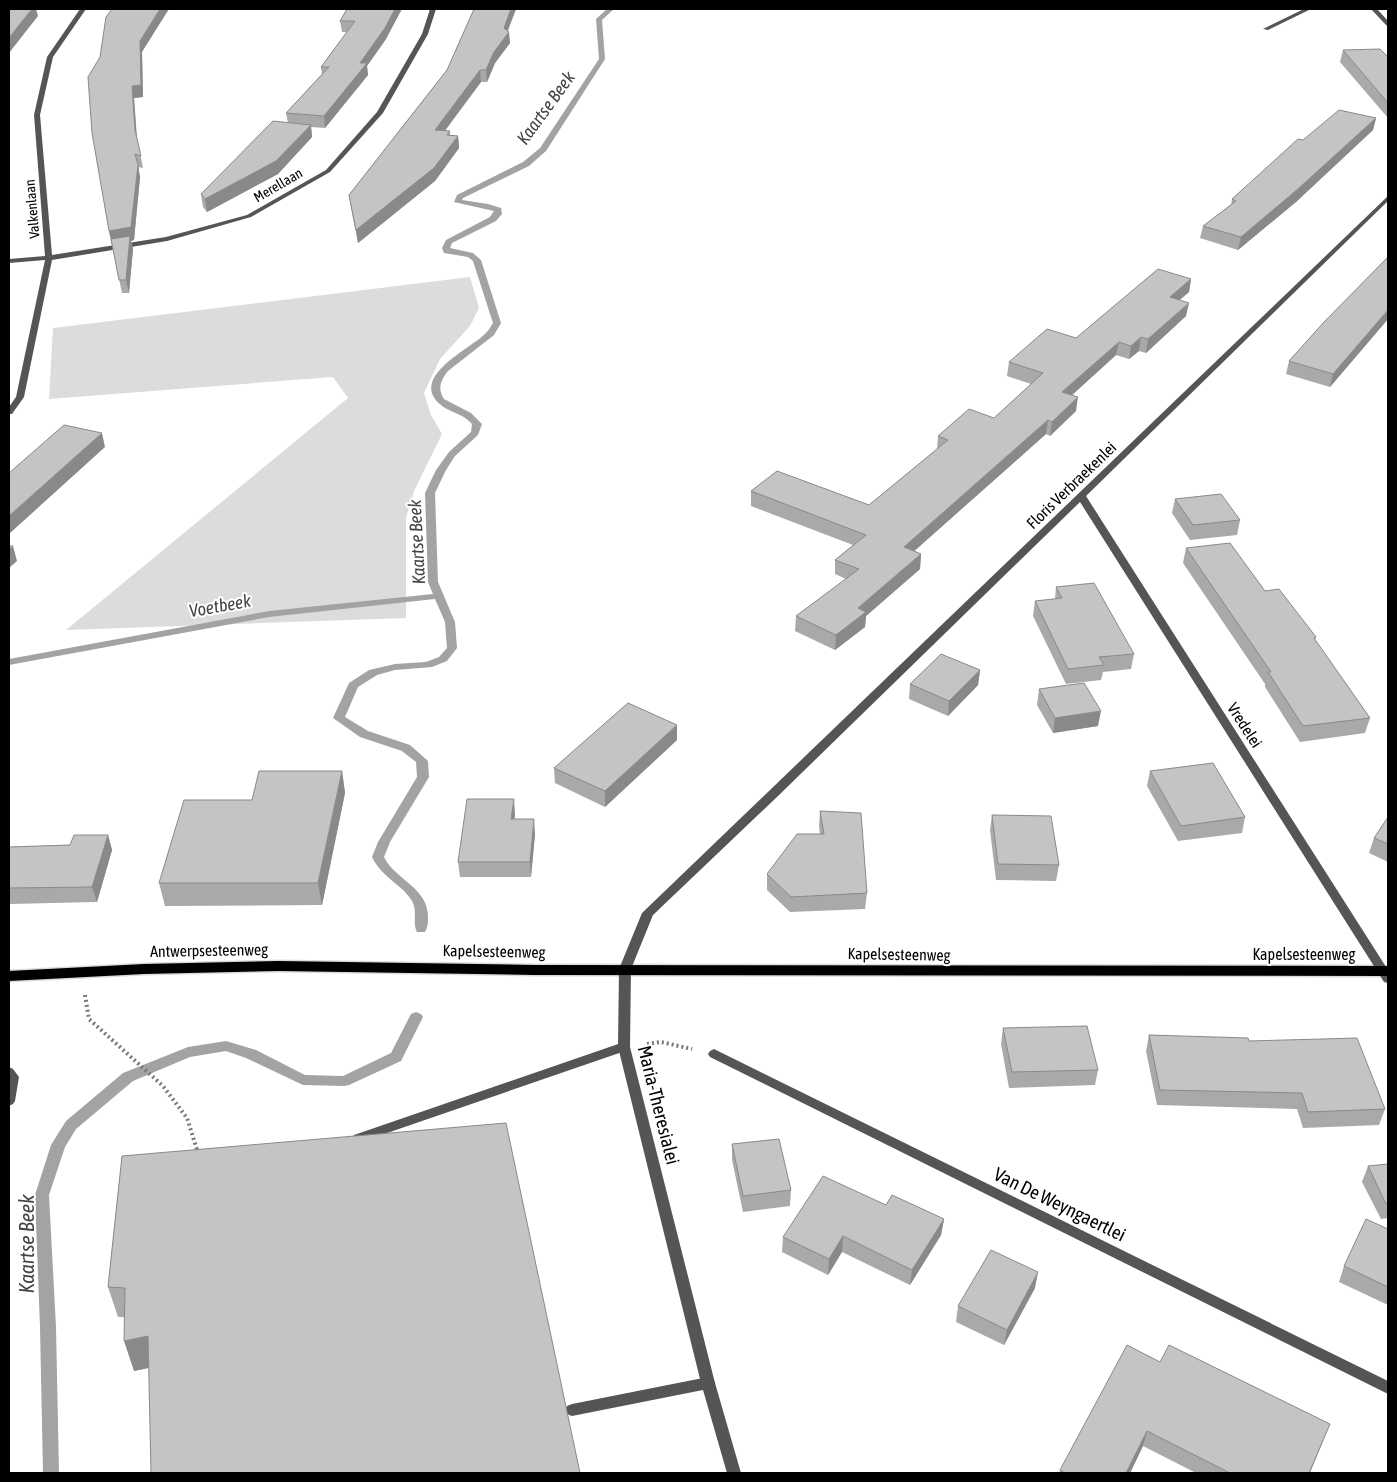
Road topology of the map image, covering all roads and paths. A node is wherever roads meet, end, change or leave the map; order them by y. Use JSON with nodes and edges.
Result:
{"nodes":[{"id":1,"x":83,"y":9,"type":"edge"},
{"id":2,"x":433,"y":9,"type":"edge"},
{"id":3,"x":1308,"y":9,"type":"edge"},
{"id":4,"x":1374,"y":9,"type":"edge"},
{"id":5,"x":1388,"y":24,"type":"edge"},
{"id":6,"x":1266,"y":29,"type":"dead end"},
{"id":7,"x":1388,"y":198,"type":"edge"},
{"id":8,"x":49,"y":258,"type":"junction"},
{"id":9,"x":9,"y":261,"type":"edge"},
{"id":10,"x":9,"y":412,"type":"edge"},
{"id":11,"x":1081,"y":496,"type":"junction"},
{"id":12,"x":774,"y":794,"type":"joint"},
{"id":13,"x":410,"y":967,"type":"joint"},
{"id":14,"x":625,"y":969,"type":"junction"},
{"id":15,"x":82,"y":972,"type":"junction"},
{"id":16,"x":1387,"y":974,"type":"edge"},
{"id":17,"x":9,"y":976,"type":"edge"},
{"id":18,"x":624,"y":1048,"type":"junction"},
{"id":19,"x":714,"y":1054,"type":"joint"},
{"id":20,"x":9,"y":1072,"type":"edge"},
{"id":21,"x":9,"y":1101,"type":"edge"},
{"id":22,"x":350,"y":1140,"type":"edge"},
{"id":23,"x":198,"y":1160,"type":"edge"},
{"id":24,"x":708,"y":1383,"type":"junction"},
{"id":25,"x":1388,"y":1388,"type":"edge"},
{"id":26,"x":572,"y":1410,"type":"dead end"},
{"id":27,"x":734,"y":1473,"type":"edge"}],
"edges":[{"from":1,"to":8,"type":"street","name":"Valkenlaan"},
{"from":2,"to":8,"type":"street","name":"Merellaan"},
{"from":3,"to":6,"type":"street"},
{"from":4,"to":5,"type":"street"},
{"from":7,"to":11,"type":"street","name":"Floris Verbraekenlei"},
{"from":8,"to":9,"type":"street","name":"Merellaan"},
{"from":8,"to":10,"type":"street","name":"Valkenlaan"},
{"from":11,"to":12,"type":"street","name":"Floris Verbraekenlei"},
{"from":11,"to":16,"type":"street","name":"Vredelei"},
{"from":12,"to":14,"type":"street","name":"Maria-Theresialei"},
{"from":13,"to":14,"type":"main road","name":"Kapelsesteenweg"},
{"from":13,"to":15,"type":"main road","name":"Antwerpsesteenweg"},
{"from":14,"to":16,"type":"main road","name":"Kapelsesteenweg"},
{"from":14,"to":18,"type":"street","name":"Maria-Theresialei"},
{"from":15,"to":17,"type":"main road","name":"Antwerpsesteenweg"},
{"from":15,"to":23,"type":"path"},
{"from":18,"to":19,"type":"path"},
{"from":18,"to":22,"type":"street"},
{"from":18,"to":24,"type":"street","name":"Maria-Theresialei"},
{"from":19,"to":25,"type":"street","name":"Van De Weyngaertlei"},
{"from":20,"to":21,"type":"street"},
{"from":24,"to":26,"type":"street"},
{"from":24,"to":27,"type":"street","name":"Maria-Theresialei"}]}
